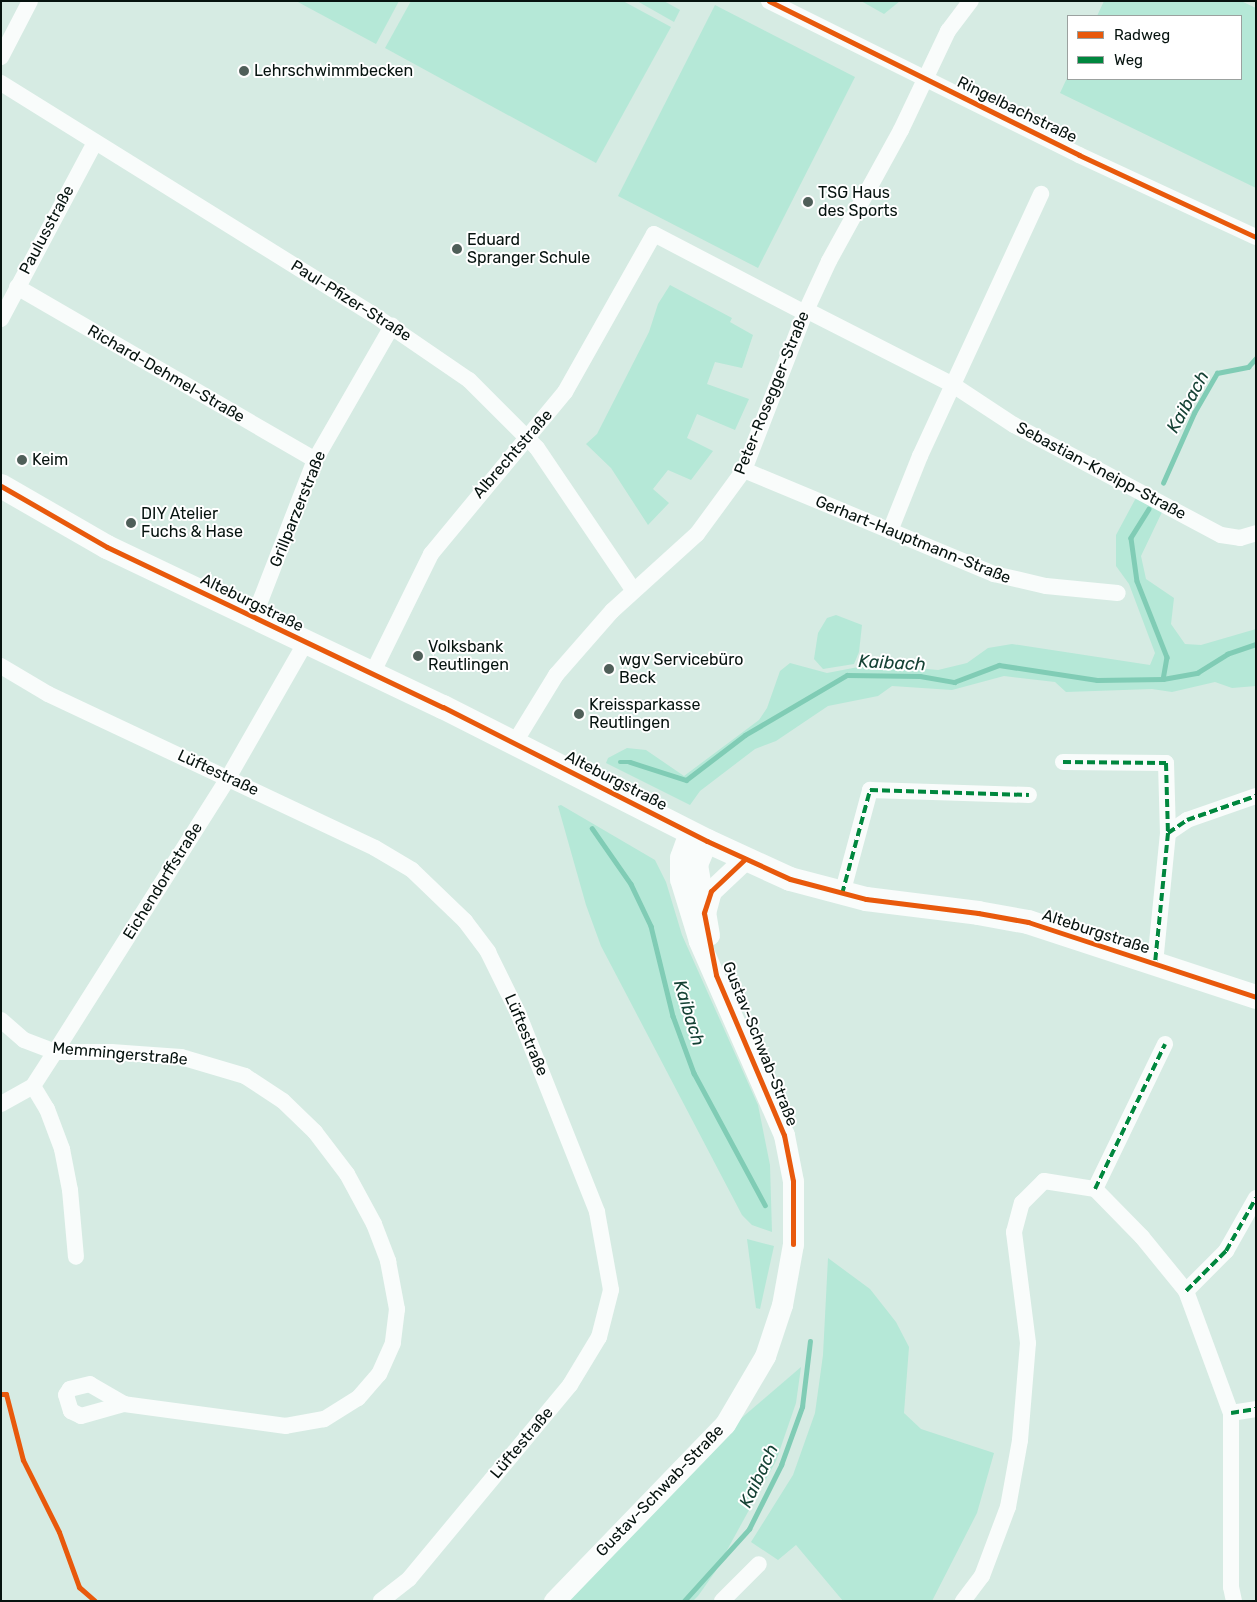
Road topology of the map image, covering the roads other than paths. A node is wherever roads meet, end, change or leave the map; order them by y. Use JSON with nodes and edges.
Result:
{"nodes":[{"id":1,"x":30,"y":1,"type":"edge"},
{"id":2,"x":769,"y":1,"type":"edge"},
{"id":3,"x":971,"y":1,"type":"edge"},
{"id":4,"x":1,"y":57,"type":"edge"},
{"id":5,"x":925,"y":79,"type":"junction"},
{"id":6,"x":1,"y":84,"type":"edge"},
{"id":7,"x":95,"y":142,"type":"junction"},
{"id":8,"x":1042,"y":194,"type":"dead end"},
{"id":9,"x":654,"y":234,"type":"joint"},
{"id":10,"x":1256,"y":237,"type":"edge"},
{"id":11,"x":17,"y":288,"type":"junction"},
{"id":12,"x":806,"y":312,"type":"junction"},
{"id":13,"x":1,"y":319,"type":"edge"},
{"id":14,"x":392,"y":326,"type":"junction"},
{"id":15,"x":953,"y":385,"type":"junction"},
{"id":16,"x":529,"y":439,"type":"junction"},
{"id":17,"x":315,"y":460,"type":"junction"},
{"id":18,"x":744,"y":470,"type":"junction"},
{"id":19,"x":1,"y":486,"type":"edge"},
{"id":20,"x":890,"y":531,"type":"junction"},
{"id":21,"x":1256,"y":533,"type":"edge"},
{"id":22,"x":634,"y":590,"type":"junction"},
{"id":23,"x":1118,"y":593,"type":"dead end"},
{"id":24,"x":254,"y":617,"type":"junction"},
{"id":25,"x":306,"y":642,"type":"junction"},
{"id":26,"x":1,"y":666,"type":"edge"},
{"id":27,"x":372,"y":674,"type":"junction"},
{"id":28,"x":514,"y":742,"type":"junction"},
{"id":29,"x":1063,"y":762,"type":"dead end"},
{"id":30,"x":228,"y":778,"type":"junction"},
{"id":31,"x":1029,"y":795,"type":"dead end"},
{"id":32,"x":1256,"y":796,"type":"edge"},
{"id":33,"x":1168,"y":833,"type":"junction"},
{"id":34,"x":698,"y":836,"type":"junction"},
{"id":35,"x":745,"y":859,"type":"junction"},
{"id":36,"x":842,"y":894,"type":"junction"},
{"id":37,"x":704,"y":913,"type":"junction"},
{"id":38,"x":1155,"y":964,"type":"junction"},
{"id":39,"x":716,"y":975,"type":"junction"},
{"id":40,"x":1256,"y":997,"type":"edge"},
{"id":41,"x":1,"y":1020,"type":"edge"},
{"id":42,"x":1165,"y":1044,"type":"dead end"},
{"id":43,"x":55,"y":1052,"type":"junction"},
{"id":44,"x":33,"y":1086,"type":"junction"},
{"id":45,"x":1,"y":1104,"type":"edge"},
{"id":46,"x":1095,"y":1189,"type":"junction"},
{"id":47,"x":1256,"y":1198,"type":"edge"},
{"id":48,"x":76,"y":1257,"type":"dead end"},
{"id":49,"x":1186,"y":1291,"type":"junction"},
{"id":50,"x":124,"y":1404,"type":"dead end"},
{"id":51,"x":1256,"y":1409,"type":"edge"},
{"id":52,"x":1231,"y":1413,"type":"junction"},
{"id":53,"x":759,"y":1564,"type":"dead end"},
{"id":54,"x":381,"y":1601,"type":"edge"},
{"id":55,"x":554,"y":1601,"type":"edge"},
{"id":56,"x":722,"y":1601,"type":"edge"},
{"id":57,"x":963,"y":1601,"type":"edge"},
{"id":58,"x":1234,"y":1601,"type":"edge"}],
"edges":[{"from":1,"to":4,"type":"street"},
{"from":2,"to":5,"type":"street","name":"Ringelbachstraße"},
{"from":3,"to":5,"type":"street","name":"Peter-Rosegger-Straße"},
{"from":5,"to":10,"type":"street","name":"Ringelbachstraße"},
{"from":5,"to":12,"type":"street","name":"Peter-Rosegger-Straße"},
{"from":6,"to":7,"type":"street","name":"Paul-Pfizer-Straße"},
{"from":7,"to":11,"type":"street","name":"Paulusstraße"},
{"from":7,"to":14,"type":"street","name":"Paul-Pfizer-Straße"},
{"from":8,"to":15,"type":"street"},
{"from":9,"to":12,"type":"street","name":"Sebastian-Kneipp-Straße"},
{"from":9,"to":16,"type":"street","name":"Albrechtstraße"},
{"from":11,"to":13,"type":"street","name":"Paulusstraße"},
{"from":11,"to":17,"type":"street","name":"Richard-Dehmel-Straße"},
{"from":12,"to":15,"type":"street","name":"Sebastian-Kneipp-Straße"},
{"from":12,"to":18,"type":"street","name":"Peter-Rosegger-Straße"},
{"from":14,"to":16,"type":"street","name":"Paul-Pfizer-Straße"},
{"from":14,"to":17,"type":"street","name":"Grillparzerstraße"},
{"from":15,"to":20,"type":"street"},
{"from":15,"to":21,"type":"street","name":"Sebastian-Kneipp-Straße"},
{"from":16,"to":22,"type":"street","name":"Paul-Pfizer-Straße"},
{"from":16,"to":27,"type":"street","name":"Albrechtstraße"},
{"from":17,"to":24,"type":"street","name":"Grillparzerstraße"},
{"from":18,"to":20,"type":"street","name":"Gerhart-Hauptmann-Straße"},
{"from":18,"to":22,"type":"street","name":"Peter-Rosegger-Straße"},
{"from":19,"to":24,"type":"main road","name":"Alteburgstraße"},
{"from":20,"to":23,"type":"street","name":"Gerhart-Hauptmann-Straße"},
{"from":22,"to":28,"type":"street","name":"Peter-Rosegger-Straße"},
{"from":24,"to":25,"type":"main road","name":"Alteburgstraße"},
{"from":25,"to":27,"type":"main road","name":"Alteburgstraße"},
{"from":25,"to":30,"type":"street","name":"Eichendorffstraße"},
{"from":26,"to":30,"type":"street","name":"Lüftestraße"},
{"from":27,"to":28,"type":"main road","name":"Alteburgstraße"},
{"from":28,"to":34,"type":"main road","name":"Alteburgstraße"},
{"from":29,"to":33,"type":"street","name":"Alteburgstraße"},
{"from":30,"to":43,"type":"street","name":"Eichendorffstraße"},
{"from":30,"to":54,"type":"street","name":"Lüftestraße"},
{"from":31,"to":36,"type":"street"},
{"from":32,"to":33,"type":"street"},
{"from":33,"to":38,"type":"street","name":"Alteburgstraße"},
{"from":34,"to":35,"type":"main road","name":"Alteburgstraße"},
{"from":34,"to":37,"type":"street","name":"Gustav-Schwab-Straße"},
{"from":34,"to":39,"type":"street","name":"Gustav-Schwab-Straße"},
{"from":35,"to":36,"type":"main road","name":"Alteburgstraße"},
{"from":35,"to":37,"type":"street"},
{"from":36,"to":38,"type":"main road","name":"Alteburgstraße"},
{"from":37,"to":39,"type":"street","name":"Gustav-Schwab-Straße"},
{"from":38,"to":40,"type":"main road","name":"Alteburgstraße"},
{"from":39,"to":55,"type":"street","name":"Gustav-Schwab-Straße"},
{"from":41,"to":43,"type":"street","name":"Memmingerstraße"},
{"from":42,"to":46,"type":"street"},
{"from":43,"to":44,"type":"street","name":"Eichendorffstraße"},
{"from":43,"to":50,"type":"street","name":"Memmingerstraße"},
{"from":44,"to":45,"type":"street","name":"Eichendorffstraße"},
{"from":44,"to":48,"type":"street"},
{"from":46,"to":49,"type":"street"},
{"from":46,"to":57,"type":"street"},
{"from":47,"to":49,"type":"street"},
{"from":49,"to":52,"type":"street"},
{"from":51,"to":52,"type":"street"},
{"from":52,"to":58,"type":"street"},
{"from":53,"to":56,"type":"street"}]}
